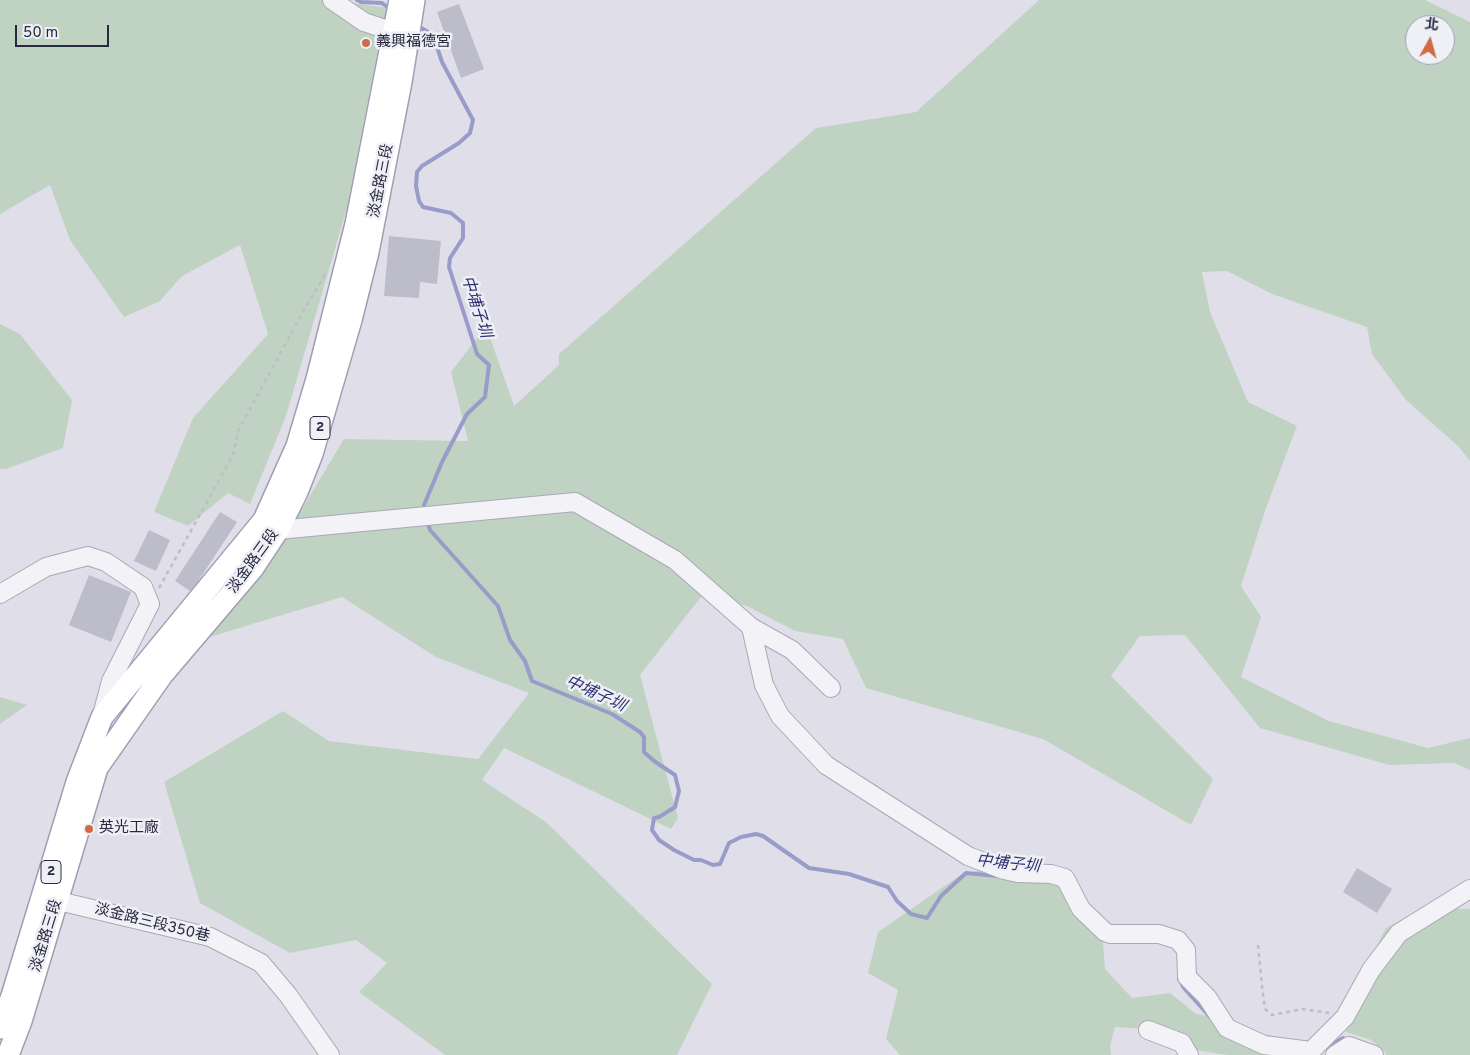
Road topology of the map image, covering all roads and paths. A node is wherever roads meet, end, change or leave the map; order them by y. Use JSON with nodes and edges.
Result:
{"nodes":[{"id":1,"x":332,"y":0,"type":"edge"},
{"id":2,"x":404,"y":16,"type":"edge"},
{"id":3,"x":330,"y":266,"type":"dead end"},
{"id":4,"x":271,"y":525,"type":"junction"},
{"id":5,"x":0,"y":594,"type":"edge"},
{"id":6,"x":150,"y":604,"type":"junction"},
{"id":7,"x":751,"y":627,"type":"junction"},
{"id":8,"x":831,"y":688,"type":"dead end"},
{"id":9,"x":102,"y":717,"type":"junction"},
{"id":10,"x":97,"y":768,"type":"junction"},
{"id":11,"x":1470,"y":889,"type":"edge"},
{"id":12,"x":51,"y":899,"type":"junction"},
{"id":13,"x":1258,"y":945,"type":"dead end"},
{"id":14,"x":1337,"y":1025,"type":"junction"},
{"id":15,"x":0,"y":1028,"type":"edge"},
{"id":16,"x":1148,"y":1030,"type":"dead end"},
{"id":17,"x":1309,"y":1053,"type":"edge"},
{"id":18,"x":8,"y":1055,"type":"edge"},
{"id":19,"x":330,"y":1055,"type":"edge"},
{"id":20,"x":1189,"y":1055,"type":"edge"},
{"id":21,"x":1335,"y":1055,"type":"edge"},
{"id":22,"x":1374,"y":1055,"type":"edge"}],
"edges":[{"from":1,"to":2,"type":"street"},
{"from":2,"to":4,"type":"main road","name":"淡金路三段","number":"2"},
{"from":3,"to":6,"type":"path"},
{"from":4,"to":7,"type":"street"},
{"from":4,"to":9,"type":"main road","name":"淡金路三段","number":"2"},
{"from":4,"to":10,"type":"main road","name":"淡金路三段","number":"2"},
{"from":5,"to":6,"type":"street"},
{"from":6,"to":9,"type":"street"},
{"from":7,"to":8,"type":"street"},
{"from":7,"to":17,"type":"street"},
{"from":9,"to":10,"type":"street"},
{"from":9,"to":12,"type":"main road","name":"淡金路三段","number":"2"},
{"from":10,"to":12,"type":"main road","name":"淡金路三段","number":"2"},
{"from":11,"to":14,"type":"street"},
{"from":12,"to":15,"type":"main road","name":"淡金路三段","number":"2"},
{"from":12,"to":18,"type":"main road","name":"淡金路三段","number":"2"},
{"from":12,"to":19,"type":"street","name":"淡金路三段350巷"},
{"from":13,"to":14,"type":"path"},
{"from":14,"to":17,"type":"street"},
{"from":16,"to":20,"type":"street"},
{"from":21,"to":22,"type":"street"}]}
